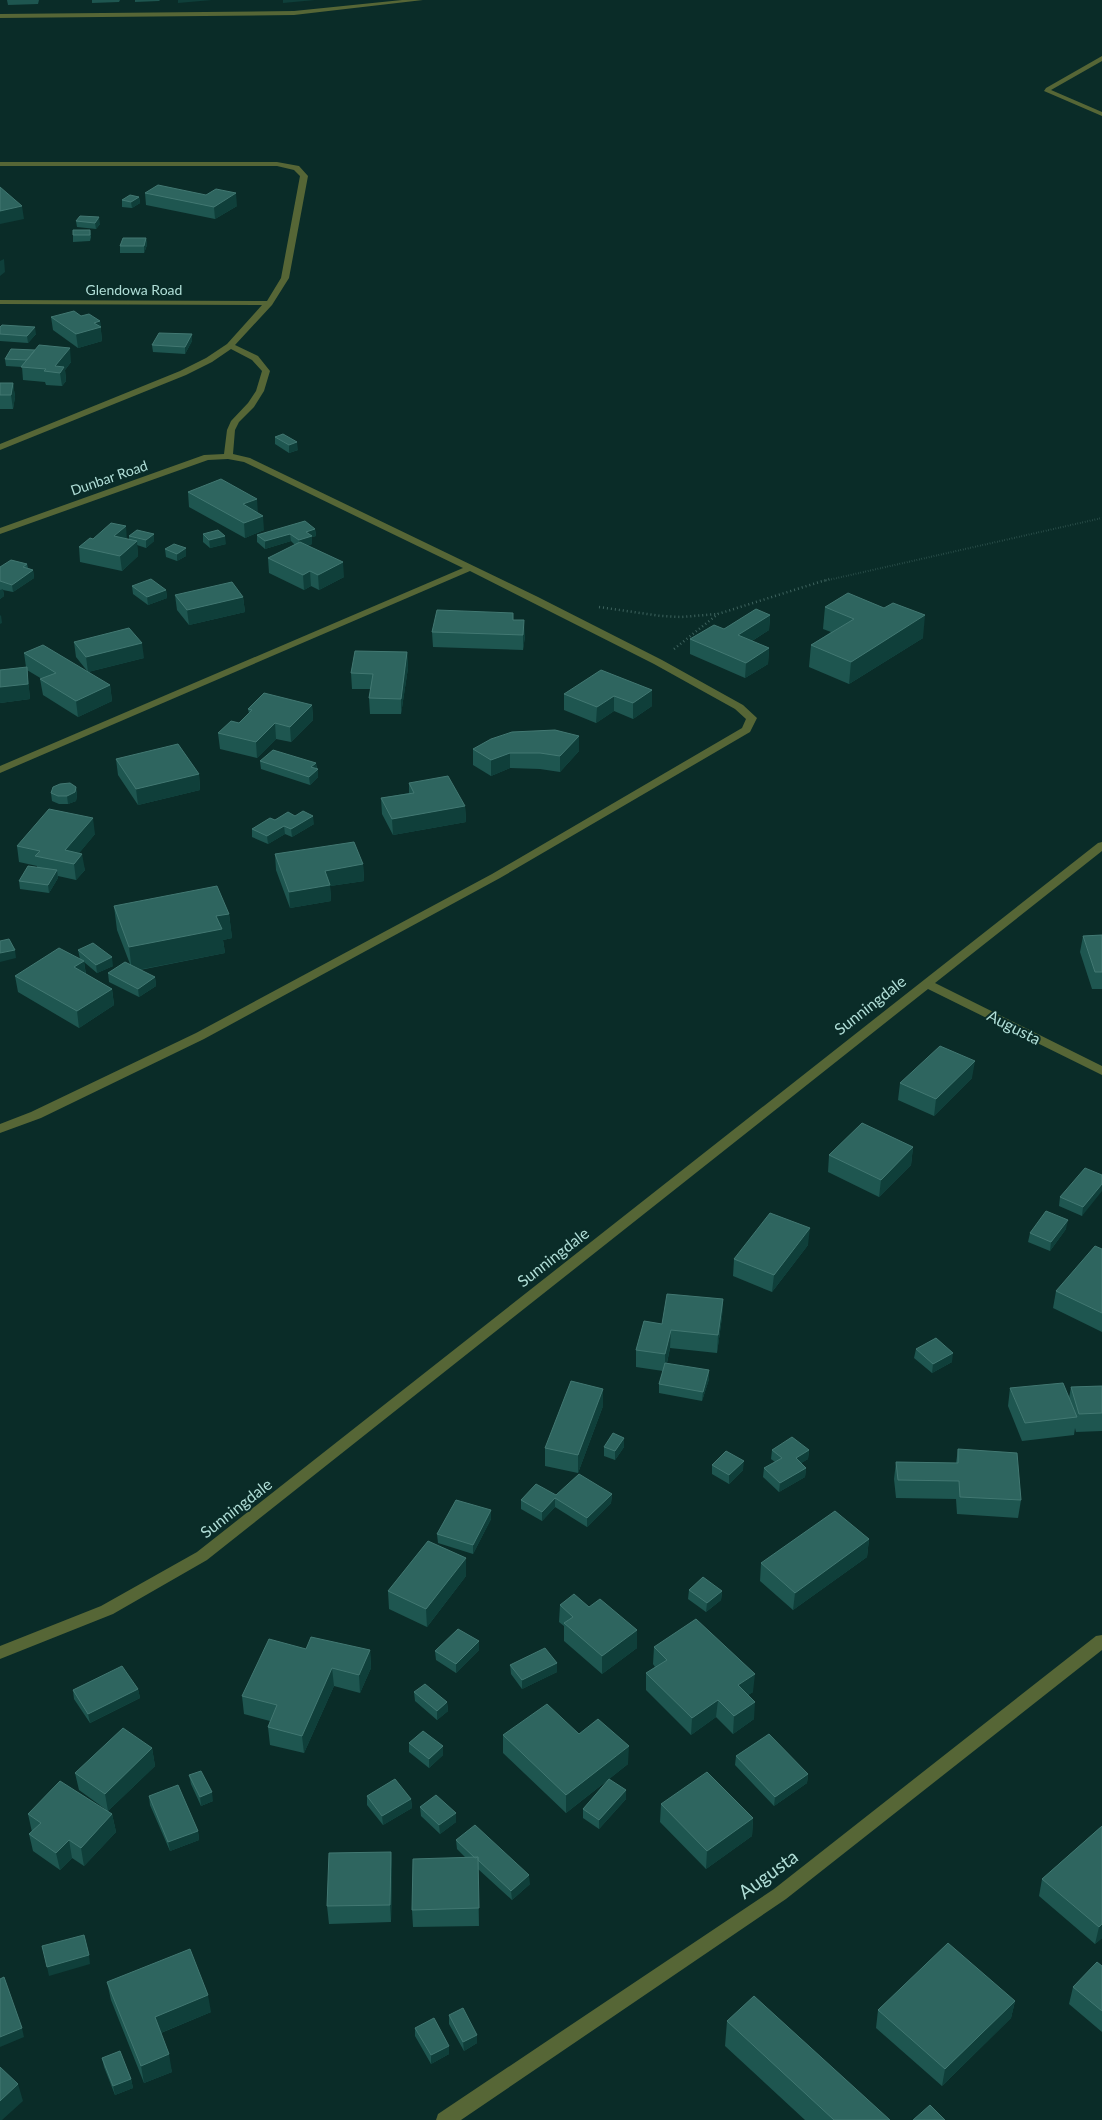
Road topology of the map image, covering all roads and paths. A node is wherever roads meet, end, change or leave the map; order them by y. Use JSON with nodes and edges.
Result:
{"nodes":[{"id":1,"x":334,"y":0,"type":"edge"},
{"id":2,"x":420,"y":0,"type":"edge"},
{"id":3,"x":339,"y":9,"type":"junction"},
{"id":4,"x":0,"y":16,"type":"edge"},
{"id":5,"x":1102,"y":58,"type":"edge"},
{"id":6,"x":1102,"y":114,"type":"edge"},
{"id":7,"x":0,"y":164,"type":"edge"},
{"id":8,"x":0,"y":302,"type":"edge"},
{"id":9,"x":269,"y":303,"type":"junction"},
{"id":10,"x":230,"y":346,"type":"junction"},
{"id":11,"x":0,"y":447,"type":"edge"},
{"id":12,"x":228,"y":456,"type":"junction"},
{"id":13,"x":1102,"y":518,"type":"edge"},
{"id":14,"x":0,"y":531,"type":"edge"},
{"id":15,"x":470,"y":568,"type":"junction"},
{"id":16,"x":596,"y":607,"type":"dead end"},
{"id":17,"x":718,"y":614,"type":"junction"},
{"id":18,"x":658,"y":662,"type":"junction"},
{"id":19,"x":0,"y":770,"type":"edge"},
{"id":20,"x":1102,"y":844,"type":"edge"},
{"id":21,"x":926,"y":983,"type":"junction"},
{"id":22,"x":1102,"y":1071,"type":"edge"},
{"id":23,"x":0,"y":1129,"type":"edge"},
{"id":24,"x":1102,"y":1642,"type":"edge"},
{"id":25,"x":0,"y":1653,"type":"edge"},
{"id":26,"x":445,"y":2120,"type":"edge"}],
"edges":[{"from":1,"to":3,"type":"street"},
{"from":2,"to":3,"type":"street"},
{"from":3,"to":4,"type":"street"},
{"from":5,"to":6,"type":"street"},
{"from":7,"to":9,"type":"street"},
{"from":8,"to":9,"type":"street","name":"Glendowa Road"},
{"from":9,"to":10,"type":"street"},
{"from":10,"to":11,"type":"street"},
{"from":10,"to":12,"type":"street"},
{"from":12,"to":14,"type":"street","name":"Dunbar Road"},
{"from":12,"to":15,"type":"street"},
{"from":13,"to":17,"type":"path"},
{"from":15,"to":18,"type":"street"},
{"from":15,"to":19,"type":"street"},
{"from":16,"to":17,"type":"path"},
{"from":17,"to":18,"type":"path"},
{"from":18,"to":23,"type":"street"},
{"from":20,"to":21,"type":"street","name":"Sunningdale"},
{"from":21,"to":22,"type":"street","name":"Augusta"},
{"from":21,"to":25,"type":"street","name":"Sunningdale"},
{"from":24,"to":26,"type":"street","name":"Augusta"}]}
